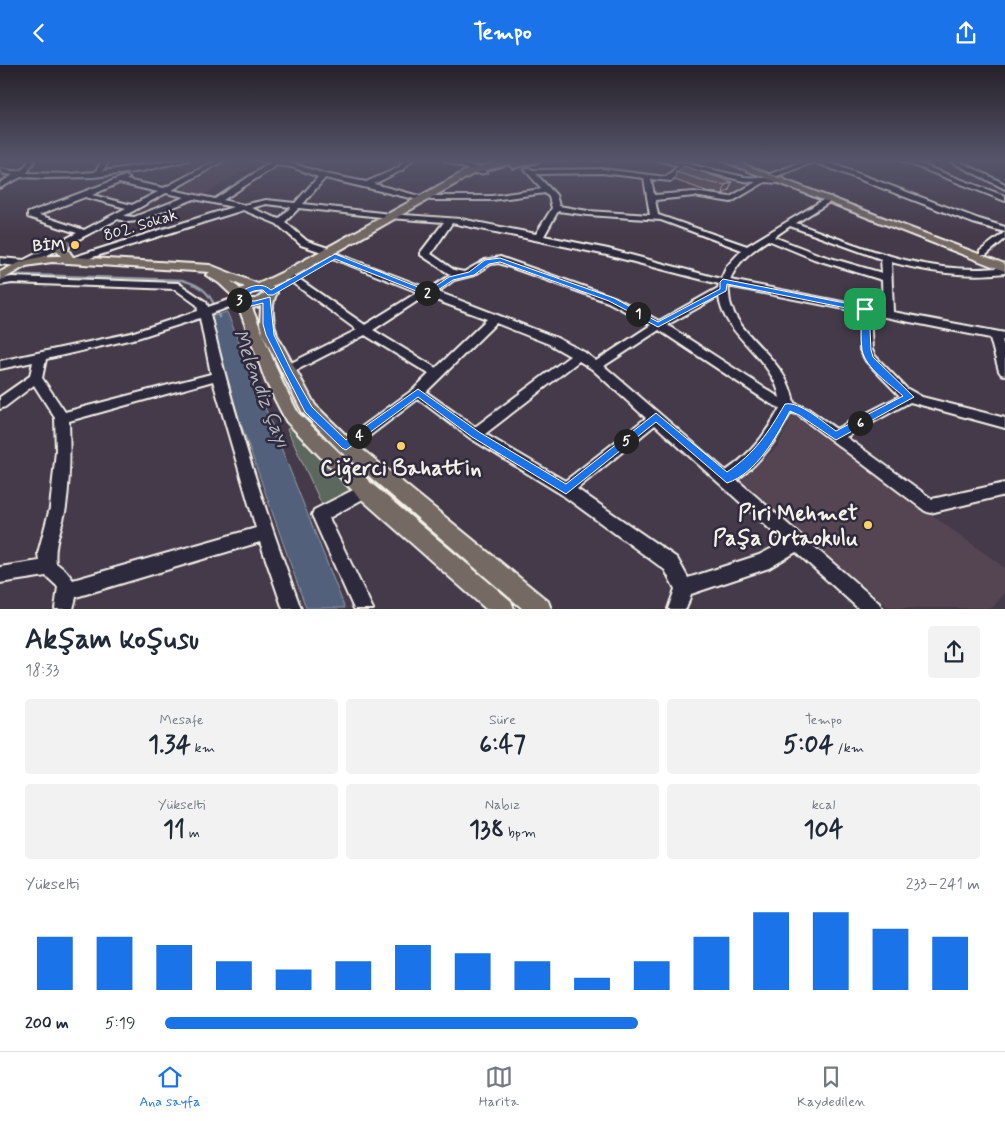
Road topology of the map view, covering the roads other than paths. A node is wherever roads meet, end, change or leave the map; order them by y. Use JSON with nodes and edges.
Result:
{"nodes":[{"id":1,"x":108,"y":185,"type":"edge"},
{"id":2,"x":138,"y":185,"type":"edge"},
{"id":3,"x":174,"y":185,"type":"edge"},
{"id":4,"x":241,"y":185,"type":"edge"},
{"id":5,"x":315,"y":185,"type":"edge"},
{"id":6,"x":368,"y":185,"type":"edge"},
{"id":7,"x":449,"y":185,"type":"edge"},
{"id":8,"x":455,"y":185,"type":"edge"},
{"id":9,"x":544,"y":185,"type":"edge"},
{"id":10,"x":648,"y":185,"type":"edge"},
{"id":11,"x":755,"y":185,"type":"edge"},
{"id":12,"x":796,"y":185,"type":"edge"},
{"id":13,"x":800,"y":185,"type":"edge"},
{"id":14,"x":881,"y":185,"type":"edge"},
{"id":15,"x":969,"y":185,"type":"edge"},
{"id":16,"x":548,"y":190,"type":"junction"},
{"id":17,"x":163,"y":191,"type":"junction"},
{"id":18,"x":85,"y":195,"type":"junction"},
{"id":19,"x":193,"y":197,"type":"junction"},
{"id":20,"x":432,"y":198,"type":"junction"},
{"id":21,"x":650,"y":198,"type":"junction"},
{"id":22,"x":420,"y":199,"type":"junction"},
{"id":23,"x":828,"y":199,"type":"junction"},
{"id":24,"x":1005,"y":199,"type":"edge"},
{"id":25,"x":217,"y":201,"type":"junction"},
{"id":26,"x":242,"y":207,"type":"junction"},
{"id":27,"x":296,"y":207,"type":"junction"},
{"id":28,"x":134,"y":208,"type":"junction"},
{"id":29,"x":556,"y":208,"type":"junction"},
{"id":30,"x":118,"y":216,"type":"junction"},
{"id":31,"x":390,"y":216,"type":"junction"},
{"id":32,"x":654,"y":216,"type":"junction"},
{"id":33,"x":402,"y":217,"type":"junction"},
{"id":34,"x":450,"y":220,"type":"junction"},
{"id":35,"x":280,"y":221,"type":"junction"},
{"id":36,"x":789,"y":223,"type":"junction"},
{"id":37,"x":151,"y":225,"type":"junction"},
{"id":38,"x":1005,"y":229,"type":"edge"},
{"id":39,"x":85,"y":233,"type":"junction"},
{"id":40,"x":1005,"y":235,"type":"edge"},
{"id":41,"x":539,"y":237,"type":"junction"},
{"id":42,"x":767,"y":237,"type":"junction"},
{"id":43,"x":66,"y":242,"type":"junction"},
{"id":44,"x":748,"y":249,"type":"junction"},
{"id":45,"x":983,"y":253,"type":"junction"},
{"id":46,"x":331,"y":254,"type":"junction"},
{"id":47,"x":886,"y":257,"type":"junction"},
{"id":48,"x":72,"y":260,"type":"junction"},
{"id":49,"x":0,"y":261,"type":"edge"},
{"id":50,"x":1005,"y":261,"type":"edge"},
{"id":51,"x":23,"y":264,"type":"junction"},
{"id":52,"x":1005,"y":269,"type":"edge"},
{"id":53,"x":464,"y":275,"type":"junction"},
{"id":54,"x":0,"y":277,"type":"edge"},
{"id":55,"x":887,"y":278,"type":"junction"},
{"id":56,"x":293,"y":279,"type":"junction"},
{"id":57,"x":0,"y":282,"type":"edge"},
{"id":58,"x":723,"y":286,"type":"junction"},
{"id":59,"x":264,"y":292,"type":"junction"},
{"id":60,"x":427,"y":293,"type":"junction"},
{"id":61,"x":237,"y":301,"type":"junction"},
{"id":62,"x":865,"y":309,"type":"junction"},
{"id":63,"x":207,"y":312,"type":"junction"},
{"id":64,"x":888,"y":313,"type":"junction"},
{"id":65,"x":495,"y":318,"type":"junction"},
{"id":66,"x":658,"y":325,"type":"junction"},
{"id":67,"x":365,"y":331,"type":"junction"},
{"id":68,"x":1000,"y":335,"type":"edge"},
{"id":69,"x":580,"y":355,"type":"junction"},
{"id":70,"x":40,"y":357,"type":"junction"},
{"id":71,"x":0,"y":365,"type":"edge"},
{"id":72,"x":596,"y":365,"type":"junction"},
{"id":73,"x":287,"y":370,"type":"junction"},
{"id":74,"x":1005,"y":371,"type":"edge"},
{"id":75,"x":436,"y":373,"type":"junction"},
{"id":76,"x":218,"y":376,"type":"junction"},
{"id":77,"x":36,"y":378,"type":"junction"},
{"id":78,"x":418,"y":392,"type":"junction"},
{"id":79,"x":910,"y":397,"type":"junction"},
{"id":80,"x":0,"y":404,"type":"edge"},
{"id":81,"x":788,"y":407,"type":"junction"},
{"id":82,"x":656,"y":417,"type":"junction"},
{"id":83,"x":62,"y":418,"type":"junction"},
{"id":84,"x":1005,"y":423,"type":"edge"},
{"id":85,"x":475,"y":435,"type":"junction"},
{"id":86,"x":836,"y":436,"type":"junction"},
{"id":87,"x":346,"y":446,"type":"junction"},
{"id":88,"x":727,"y":479,"type":"junction"},
{"id":89,"x":566,"y":489,"type":"junction"},
{"id":90,"x":1005,"y":489,"type":"edge"},
{"id":91,"x":365,"y":490,"type":"junction"},
{"id":92,"x":265,"y":533,"type":"junction"},
{"id":93,"x":798,"y":543,"type":"junction"},
{"id":94,"x":48,"y":568,"type":"junction"},
{"id":95,"x":0,"y":575,"type":"edge"},
{"id":96,"x":684,"y":588,"type":"junction"},
{"id":97,"x":69,"y":590,"type":"junction"},
{"id":98,"x":496,"y":606,"type":"edge"},
{"id":99,"x":64,"y":609,"type":"edge"},
{"id":100,"x":292,"y":609,"type":"edge"},
{"id":101,"x":364,"y":609,"type":"edge"},
{"id":102,"x":540,"y":609,"type":"edge"},
{"id":103,"x":677,"y":609,"type":"edge"},
{"id":104,"x":873,"y":609,"type":"edge"}],
"edges":[{"from":1,"to":18,"type":"street"},
{"from":2,"to":17,"type":"street"},
{"from":3,"to":17,"type":"street"},
{"from":4,"to":25,"type":"street"},
{"from":5,"to":27,"type":"street"},
{"from":6,"to":22,"type":"street"},
{"from":7,"to":22,"type":"main road"},
{"from":8,"to":20,"type":"main road"},
{"from":9,"to":16,"type":"street"},
{"from":10,"to":21,"type":"street"},
{"from":11,"to":21,"type":"street"},
{"from":12,"to":23,"type":"main road"},
{"from":13,"to":45,"type":"main road"},
{"from":14,"to":38,"type":"street"},
{"from":15,"to":24,"type":"street"},
{"from":16,"to":20,"type":"street"},
{"from":16,"to":29,"type":"street"},
{"from":17,"to":19,"type":"street"},
{"from":17,"to":28,"type":"street"},
{"from":18,"to":28,"type":"street"},
{"from":18,"to":39,"type":"street"},
{"from":19,"to":25,"type":"street"},
{"from":19,"to":37,"type":"street"},
{"from":20,"to":33,"type":"main road"},
{"from":21,"to":32,"type":"street"},
{"from":22,"to":31,"type":"main road"},
{"from":23,"to":36,"type":"street"},
{"from":23,"to":52,"type":"main road"},
{"from":25,"to":26,"type":"street"},
{"from":26,"to":27,"type":"street","name":"802. Sokak"},
{"from":26,"to":35,"type":"street"},
{"from":26,"to":37,"type":"street","name":"802. Sokak"},
{"from":27,"to":31,"type":"street","name":"802. Sokak"},
{"from":27,"to":35,"type":"street"},
{"from":28,"to":30,"type":"street"},
{"from":29,"to":32,"type":"street"},
{"from":29,"to":41,"type":"street"},
{"from":30,"to":37,"type":"street"},
{"from":30,"to":39,"type":"street"},
{"from":31,"to":33,"type":"street","name":"802. Sokak"},
{"from":31,"to":46,"type":"main road"},
{"from":32,"to":44,"type":"street"},
{"from":33,"to":34,"type":"street","name":"802. Sokak"},
{"from":33,"to":46,"type":"main road"},
{"from":34,"to":41,"type":"street","name":"802. Sokak"},
{"from":34,"to":53,"type":"street"},
{"from":35,"to":46,"type":"street"},
{"from":36,"to":42,"type":"street"},
{"from":36,"to":47,"type":"street"},
{"from":37,"to":48,"type":"street","name":"802. Sokak"},
{"from":39,"to":43,"type":"street"},
{"from":40,"to":45,"type":"street"},
{"from":41,"to":58,"type":"street","name":"802. Sokak"},
{"from":42,"to":44,"type":"street"},
{"from":42,"to":55,"type":"street"},
{"from":43,"to":48,"type":"main road"},
{"from":43,"to":51,"type":"street"},
{"from":44,"to":58,"type":"street"},
{"from":45,"to":50,"type":"main road"},
{"from":46,"to":56,"type":"main road"},
{"from":46,"to":59,"type":"main road"},
{"from":46,"to":60,"type":"street"},
{"from":47,"to":52,"type":"street"},
{"from":47,"to":55,"type":"street"},
{"from":48,"to":51,"type":"main road"},
{"from":48,"to":59,"type":"main road"},
{"from":49,"to":51,"type":"street"},
{"from":51,"to":54,"type":"main road"},
{"from":51,"to":61,"type":"main road"},
{"from":53,"to":60,"type":"street"},
{"from":53,"to":66,"type":"street"},
{"from":55,"to":64,"type":"street"},
{"from":56,"to":59,"type":"main road"},
{"from":56,"to":67,"type":"street"},
{"from":57,"to":63,"type":"street"},
{"from":58,"to":62,"type":"street","name":"802. Sokak"},
{"from":58,"to":66,"type":"street"},
{"from":58,"to":81,"type":"street"},
{"from":59,"to":61,"type":"main road"},
{"from":59,"to":73,"type":"main road"},
{"from":60,"to":65,"type":"street"},
{"from":60,"to":67,"type":"street"},
{"from":61,"to":63,"type":"street"},
{"from":61,"to":91,"type":"main road"},
{"from":62,"to":64,"type":"street","name":"802. Sokak"},
{"from":62,"to":79,"type":"street"},
{"from":63,"to":70,"type":"street"},
{"from":63,"to":76,"type":"street"},
{"from":64,"to":68,"type":"street","name":"802. Sokak"},
{"from":65,"to":69,"type":"street"},
{"from":65,"to":75,"type":"street"},
{"from":66,"to":72,"type":"street"},
{"from":66,"to":81,"type":"street"},
{"from":67,"to":73,"type":"street"},
{"from":67,"to":75,"type":"street"},
{"from":68,"to":74,"type":"street"},
{"from":69,"to":72,"type":"street"},
{"from":69,"to":85,"type":"street"},
{"from":70,"to":71,"type":"street"},
{"from":70,"to":77,"type":"street"},
{"from":72,"to":82,"type":"street"},
{"from":73,"to":87,"type":"main road"},
{"from":75,"to":78,"type":"street"},
{"from":76,"to":83,"type":"street"},
{"from":76,"to":92,"type":"street"},
{"from":77,"to":80,"type":"street"},
{"from":77,"to":83,"type":"street"},
{"from":78,"to":85,"type":"street"},
{"from":78,"to":87,"type":"street"},
{"from":79,"to":84,"type":"street"},
{"from":79,"to":86,"type":"street"},
{"from":81,"to":86,"type":"street"},
{"from":81,"to":88,"type":"street"},
{"from":82,"to":88,"type":"street"},
{"from":82,"to":89,"type":"street"},
{"from":83,"to":94,"type":"street"},
{"from":85,"to":89,"type":"street"},
{"from":86,"to":90,"type":"street"},
{"from":87,"to":102,"type":"main road"},
{"from":88,"to":93,"type":"street"},
{"from":89,"to":96,"type":"street"},
{"from":91,"to":98,"type":"main road"},
{"from":91,"to":101,"type":"street"},
{"from":92,"to":97,"type":"street"},
{"from":92,"to":100,"type":"street"},
{"from":93,"to":96,"type":"street"},
{"from":93,"to":104,"type":"street"},
{"from":94,"to":95,"type":"street"},
{"from":94,"to":97,"type":"street"},
{"from":96,"to":103,"type":"street"},
{"from":97,"to":99,"type":"street"}]}
